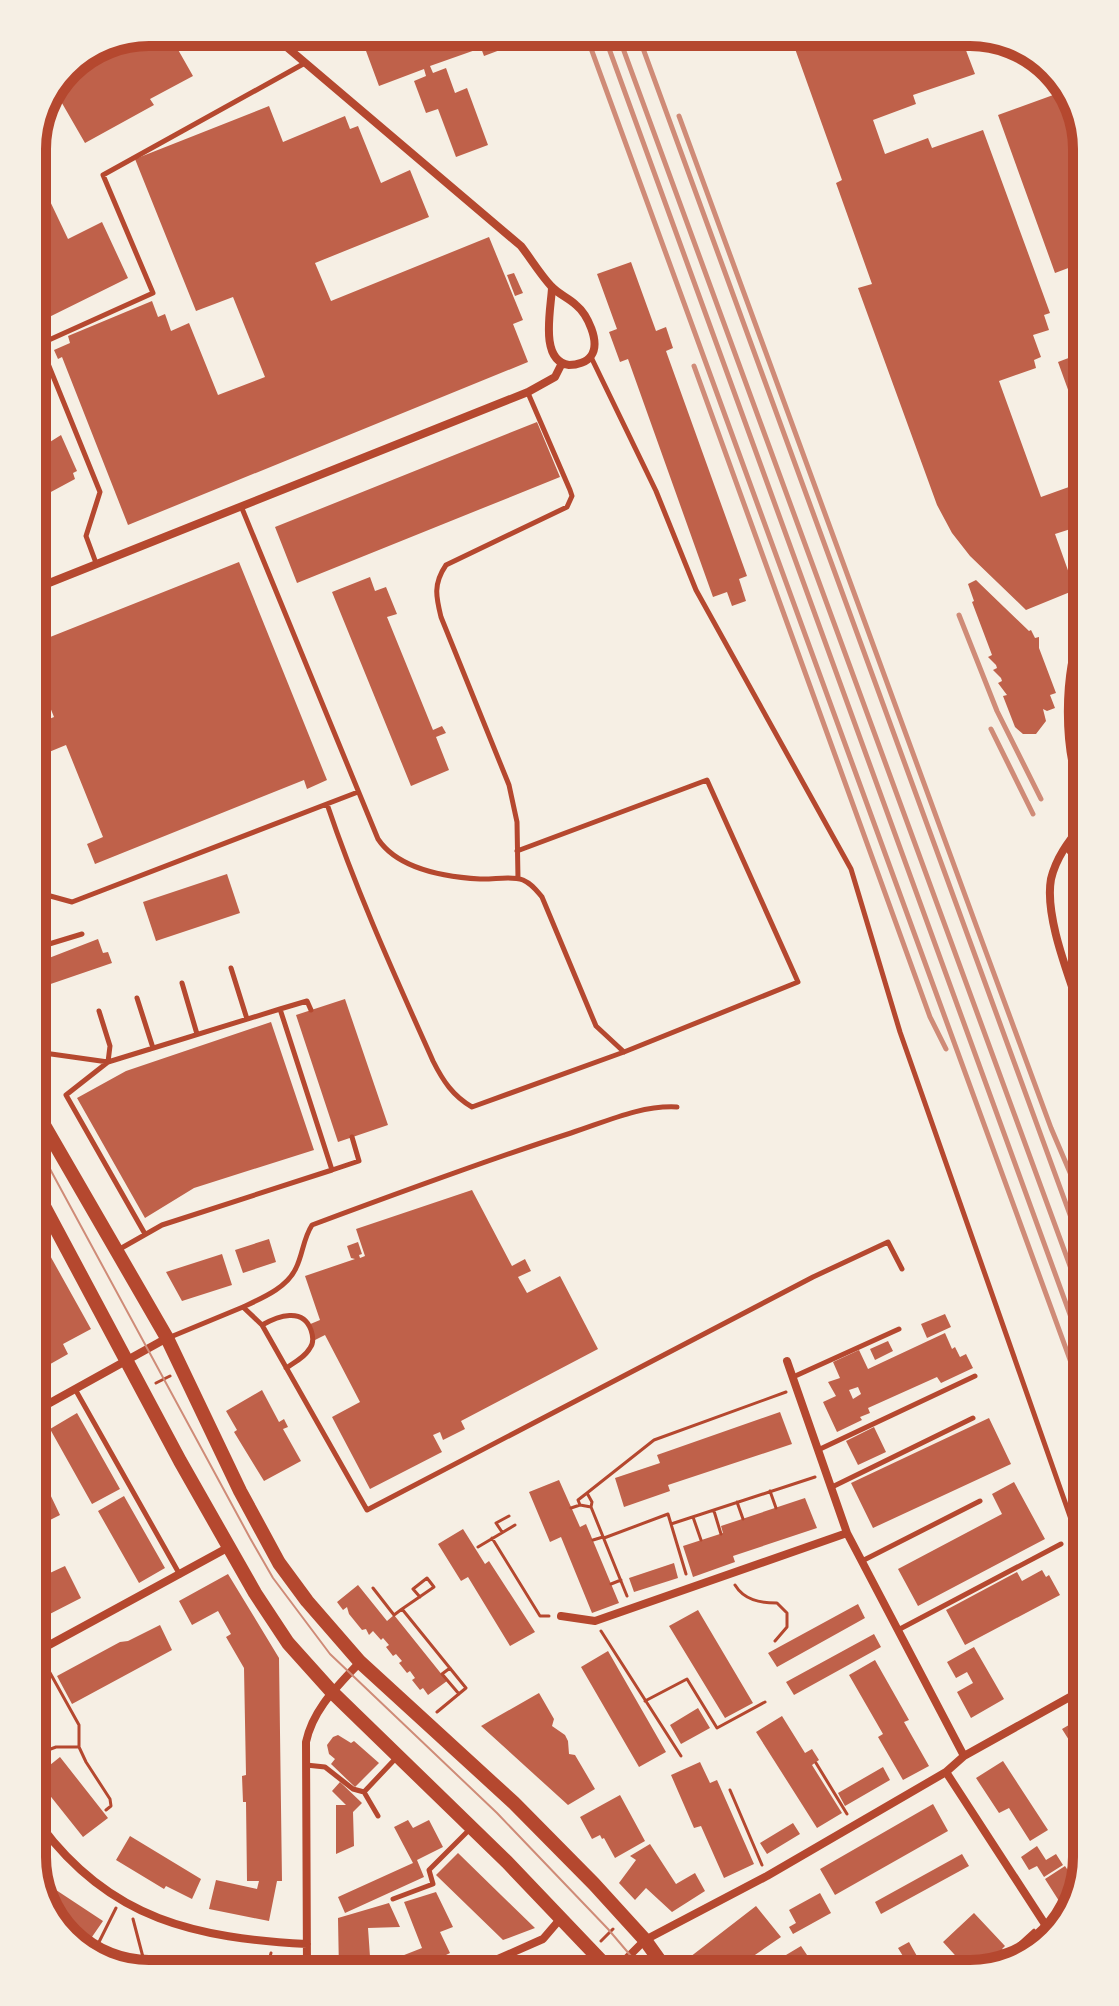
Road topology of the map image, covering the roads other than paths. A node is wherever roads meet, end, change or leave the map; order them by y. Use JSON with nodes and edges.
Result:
{"nodes":[{"id":1,"x":285,"y":46,"type":"edge"},
{"id":2,"x":305,"y":63,"type":"junction"},
{"id":3,"x":552,"y":288,"type":"junction"},
{"id":4,"x":46,"y":341,"type":"edge"},
{"id":5,"x":591,"y":357,"type":"junction"},
{"id":6,"x":46,"y":359,"type":"edge"},
{"id":7,"x":562,"y":363,"type":"junction"},
{"id":8,"x":528,"y":392,"type":"junction"},
{"id":9,"x":240,"y":505,"type":"junction"},
{"id":10,"x":97,"y":565,"type":"junction"},
{"id":11,"x":46,"y":584,"type":"edge"},
{"id":12,"x":1073,"y":646,"type":"edge"},
{"id":13,"x":1073,"y":778,"type":"edge"},
{"id":14,"x":358,"y":792,"type":"junction"},
{"id":15,"x":327,"y":804,"type":"junction"},
{"id":16,"x":1073,"y":836,"type":"edge"},
{"id":17,"x":1064,"y":847,"type":"junction"},
{"id":18,"x":517,"y":851,"type":"junction"},
{"id":19,"x":1073,"y":856,"type":"edge"},
{"id":20,"x":518,"y":879,"type":"junction"},
{"id":21,"x":46,"y":895,"type":"edge"},
{"id":22,"x":82,"y":934,"type":"dead end"},
{"id":23,"x":46,"y":945,"type":"edge"},
{"id":24,"x":231,"y":968,"type":"dead end"},
{"id":25,"x":182,"y":983,"type":"dead end"},
{"id":26,"x":1073,"y":986,"type":"edge"},
{"id":27,"x":137,"y":998,"type":"dead end"},
{"id":28,"x":280,"y":1009,"type":"junction"},
{"id":29,"x":311,"y":1010,"type":"dead end"},
{"id":30,"x":99,"y":1011,"type":"dead end"},
{"id":31,"x":247,"y":1019,"type":"junction"},
{"id":32,"x":197,"y":1034,"type":"junction"},
{"id":33,"x":153,"y":1048,"type":"junction"},
{"id":34,"x":624,"y":1052,"type":"junction"},
{"id":35,"x":46,"y":1053,"type":"edge"},
{"id":36,"x":108,"y":1062,"type":"junction"},
{"id":37,"x":677,"y":1107,"type":"dead end"},
{"id":38,"x":46,"y":1128,"type":"edge"},
{"id":39,"x":352,"y":1137,"type":"dead end"},
{"id":40,"x":332,"y":1170,"type":"junction"},
{"id":41,"x":46,"y":1210,"type":"edge"},
{"id":42,"x":145,"y":1234,"type":"junction"},
{"id":43,"x":117,"y":1250,"type":"junction"},
{"id":44,"x":902,"y":1269,"type":"dead end"},
{"id":45,"x":243,"y":1307,"type":"junction"},
{"id":46,"x":262,"y":1325,"type":"junction"},
{"id":47,"x":899,"y":1329,"type":"dead end"},
{"id":48,"x":167,"y":1338,"type":"junction"},
{"id":49,"x":125,"y":1360,"type":"junction"},
{"id":50,"x":787,"y":1361,"type":"dead end"},
{"id":51,"x":286,"y":1368,"type":"junction"},
{"id":52,"x":975,"y":1376,"type":"dead end"},
{"id":53,"x":793,"y":1377,"type":"junction"},
{"id":54,"x":75,"y":1388,"type":"junction"},
{"id":55,"x":46,"y":1405,"type":"edge"},
{"id":56,"x":973,"y":1418,"type":"dead end"},
{"id":57,"x":818,"y":1450,"type":"junction"},
{"id":58,"x":831,"y":1487,"type":"junction"},
{"id":59,"x":980,"y":1501,"type":"dead end"},
{"id":60,"x":1073,"y":1525,"type":"edge"},
{"id":61,"x":847,"y":1533,"type":"junction"},
{"id":62,"x":1061,"y":1544,"type":"dead end"},
{"id":63,"x":229,"y":1547,"type":"junction"},
{"id":64,"x":861,"y":1561,"type":"junction"},
{"id":65,"x":180,"y":1575,"type":"junction"},
{"id":66,"x":561,"y":1616,"type":"road end"},
{"id":67,"x":897,"y":1630,"type":"junction"},
{"id":68,"x":46,"y":1650,"type":"edge"},
{"id":69,"x":360,"y":1662,"type":"junction"},
{"id":70,"x":332,"y":1692,"type":"junction"},
{"id":71,"x":1073,"y":1695,"type":"edge"},
{"id":72,"x":397,"y":1756,"type":"junction"},
{"id":73,"x":964,"y":1756,"type":"junction"},
{"id":74,"x":306,"y":1765,"type":"junction"},
{"id":75,"x":946,"y":1772,"type":"junction"},
{"id":76,"x":364,"y":1792,"type":"junction"},
{"id":77,"x":378,"y":1816,"type":"dead end"},
{"id":78,"x":471,"y":1828,"type":"junction"},
{"id":79,"x":46,"y":1832,"type":"edge"},
{"id":80,"x":393,"y":1899,"type":"dead end"},
{"id":81,"x":561,"y":1918,"type":"junction"},
{"id":82,"x":1046,"y":1927,"type":"edge"},
{"id":83,"x":645,"y":1940,"type":"junction"},
{"id":84,"x":307,"y":1944,"type":"junction"},
{"id":85,"x":307,"y":1960,"type":"edge"},
{"id":86,"x":496,"y":1960,"type":"edge"},
{"id":87,"x":600,"y":1960,"type":"edge"},
{"id":88,"x":625,"y":1960,"type":"edge"},
{"id":89,"x":659,"y":1960,"type":"edge"}],
"edges":[{"from":1,"to":2,"type":"street"},
{"from":2,"to":3,"type":"street"},
{"from":2,"to":4,"type":"lane"},
{"from":3,"to":5,"type":"street"},
{"from":3,"to":7,"type":"street"},
{"from":5,"to":7,"type":"street"},
{"from":5,"to":60,"type":"lane"},
{"from":6,"to":10,"type":"lane"},
{"from":7,"to":8,"type":"street"},
{"from":8,"to":9,"type":"street"},
{"from":8,"to":18,"type":"lane"},
{"from":9,"to":10,"type":"street"},
{"from":9,"to":14,"type":"lane"},
{"from":10,"to":11,"type":"street"},
{"from":12,"to":13,"type":"lane"},
{"from":14,"to":15,"type":"lane"},
{"from":14,"to":20,"type":"lane"},
{"from":15,"to":21,"type":"lane"},
{"from":15,"to":34,"type":"lane"},
{"from":16,"to":17,"type":"street"},
{"from":17,"to":19,"type":"lane"},
{"from":17,"to":26,"type":"street"},
{"from":18,"to":20,"type":"lane"},
{"from":18,"to":34,"type":"lane"},
{"from":20,"to":34,"type":"lane"},
{"from":22,"to":23,"type":"lane"},
{"from":24,"to":31,"type":"lane"},
{"from":25,"to":32,"type":"lane"},
{"from":27,"to":33,"type":"lane"},
{"from":28,"to":29,"type":"lane"},
{"from":28,"to":31,"type":"lane"},
{"from":28,"to":40,"type":"lane"},
{"from":30,"to":36,"type":"lane"},
{"from":31,"to":32,"type":"lane"},
{"from":32,"to":33,"type":"lane"},
{"from":33,"to":36,"type":"lane"},
{"from":35,"to":36,"type":"lane"},
{"from":36,"to":42,"type":"lane"},
{"from":37,"to":45,"type":"lane"},
{"from":38,"to":43,"type":"main road"},
{"from":39,"to":40,"type":"lane"},
{"from":40,"to":42,"type":"lane"},
{"from":41,"to":49,"type":"main road"},
{"from":42,"to":43,"type":"lane"},
{"from":43,"to":48,"type":"main road"},
{"from":44,"to":51,"type":"lane"},
{"from":45,"to":46,"type":"lane"},
{"from":45,"to":48,"type":"lane"},
{"from":46,"to":51,"type":"lane"},
{"from":46,"to":51,"type":"lane"},
{"from":47,"to":53,"type":"lane"},
{"from":48,"to":49,"type":"street"},
{"from":48,"to":69,"type":"main road"},
{"from":49,"to":54,"type":"street"},
{"from":49,"to":63,"type":"main road"},
{"from":50,"to":53,"type":"street"},
{"from":52,"to":57,"type":"lane"},
{"from":53,"to":57,"type":"street"},
{"from":54,"to":55,"type":"street"},
{"from":54,"to":65,"type":"lane"},
{"from":56,"to":58,"type":"lane"},
{"from":57,"to":58,"type":"street"},
{"from":58,"to":61,"type":"street"},
{"from":59,"to":64,"type":"lane"},
{"from":61,"to":64,"type":"street"},
{"from":61,"to":66,"type":"street"},
{"from":62,"to":67,"type":"lane"},
{"from":63,"to":65,"type":"street"},
{"from":63,"to":70,"type":"main road"},
{"from":64,"to":67,"type":"street"},
{"from":65,"to":68,"type":"street"},
{"from":67,"to":73,"type":"street"},
{"from":69,"to":70,"type":"street"},
{"from":69,"to":83,"type":"main road"},
{"from":70,"to":72,"type":"main road"},
{"from":70,"to":74,"type":"street"},
{"from":71,"to":73,"type":"street"},
{"from":72,"to":76,"type":"lane"},
{"from":72,"to":78,"type":"main road"},
{"from":73,"to":75,"type":"street"},
{"from":74,"to":76,"type":"lane"},
{"from":74,"to":84,"type":"street"},
{"from":75,"to":82,"type":"street"},
{"from":75,"to":83,"type":"street"},
{"from":76,"to":77,"type":"lane"},
{"from":78,"to":80,"type":"lane"},
{"from":78,"to":81,"type":"main road"},
{"from":79,"to":84,"type":"street"},
{"from":81,"to":86,"type":"street"},
{"from":81,"to":87,"type":"main road"},
{"from":83,"to":88,"type":"street"},
{"from":83,"to":89,"type":"main road"},
{"from":84,"to":85,"type":"street"}]}
